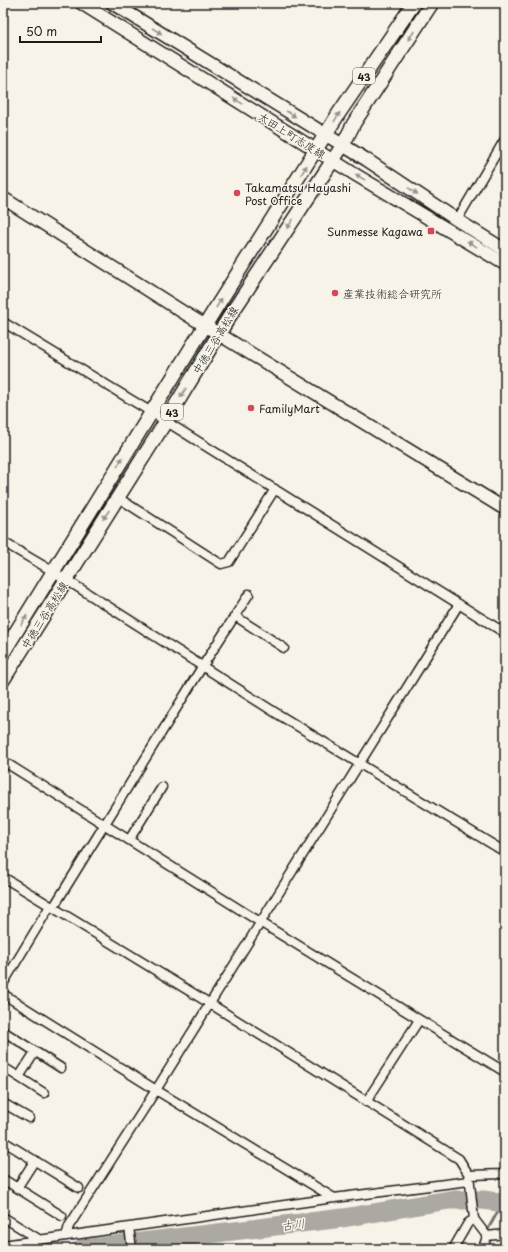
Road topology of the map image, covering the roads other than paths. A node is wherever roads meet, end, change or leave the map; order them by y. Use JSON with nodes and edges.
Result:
{"nodes":[{"id":1,"x":81,"y":3,"type":"edge"},
{"id":2,"x":112,"y":3,"type":"edge"},
{"id":3,"x":414,"y":3,"type":"edge"},
{"id":4,"x":432,"y":3,"type":"edge"},
{"id":5,"x":326,"y":135,"type":"junction"},
{"id":6,"x":505,"y":140,"type":"edge"},
{"id":7,"x":343,"y":145,"type":"junction"},
{"id":8,"x":316,"y":150,"type":"junction"},
{"id":9,"x":332,"y":160,"type":"junction"},
{"id":10,"x":3,"y":198,"type":"edge"},
{"id":11,"x":457,"y":220,"type":"junction"},
{"id":12,"x":505,"y":250,"type":"edge"},
{"id":13,"x":505,"y":264,"type":"edge"},
{"id":14,"x":3,"y":322,"type":"edge"},
{"id":15,"x":205,"y":325,"type":"junction"},
{"id":16,"x":219,"y":334,"type":"junction"},
{"id":17,"x":151,"y":412,"type":"junction"},
{"id":18,"x":166,"y":421,"type":"junction"},
{"id":19,"x":275,"y":489,"type":"junction"},
{"id":20,"x":118,"y":497,"type":"junction"},
{"id":21,"x":505,"y":509,"type":"edge"},
{"id":22,"x":3,"y":542,"type":"edge"},
{"id":23,"x":54,"y":572,"type":"junction"},
{"id":24,"x":66,"y":580,"type":"junction"},
{"id":25,"x":249,"y":594,"type":"dead end"},
{"id":26,"x":459,"y":604,"type":"junction"},
{"id":27,"x":235,"y":616,"type":"junction"},
{"id":28,"x":505,"y":633,"type":"edge"},
{"id":29,"x":284,"y":648,"type":"dead end"},
{"id":30,"x":3,"y":653,"type":"edge"},
{"id":31,"x":202,"y":667,"type":"junction"},
{"id":32,"x":3,"y":680,"type":"edge"},
{"id":33,"x":3,"y":761,"type":"edge"},
{"id":34,"x":359,"y":762,"type":"junction"},
{"id":35,"x":162,"y":787,"type":"dead end"},
{"id":36,"x":105,"y":825,"type":"junction"},
{"id":37,"x":129,"y":840,"type":"junction"},
{"id":38,"x":505,"y":852,"type":"edge"},
{"id":39,"x":3,"y":877,"type":"edge"},
{"id":40,"x":52,"y":907,"type":"junction"},
{"id":41,"x":260,"y":922,"type":"junction"},
{"id":42,"x":3,"y":984,"type":"edge"},
{"id":43,"x":3,"y":994,"type":"edge"},
{"id":44,"x":209,"y":1003,"type":"junction"},
{"id":45,"x":419,"y":1020,"type":"junction"},
{"id":46,"x":3,"y":1031,"type":"edge"},
{"id":47,"x":35,"y":1052,"type":"junction"},
{"id":48,"x":3,"y":1067,"type":"edge"},
{"id":49,"x":60,"y":1068,"type":"dead end"},
{"id":50,"x":505,"y":1072,"type":"edge"},
{"id":51,"x":19,"y":1077,"type":"junction"},
{"id":52,"x":156,"y":1090,"type":"junction"},
{"id":53,"x":44,"y":1093,"type":"dead end"},
{"id":54,"x":366,"y":1102,"type":"junction"},
{"id":55,"x":3,"y":1103,"type":"edge"},
{"id":56,"x":29,"y":1118,"type":"dead end"},
{"id":57,"x":3,"y":1140,"type":"edge"},
{"id":58,"x":35,"y":1160,"type":"junction"},
{"id":59,"x":505,"y":1174,"type":"edge"},
{"id":60,"x":469,"y":1178,"type":"junction"},
{"id":61,"x":3,"y":1179,"type":"edge"},
{"id":62,"x":17,"y":1188,"type":"junction"},
{"id":63,"x":79,"y":1188,"type":"dead end"},
{"id":64,"x":334,"y":1198,"type":"junction"},
{"id":65,"x":62,"y":1216,"type":"dead end"},
{"id":66,"x":3,"y":1217,"type":"edge"},
{"id":67,"x":475,"y":1219,"type":"junction"},
{"id":68,"x":129,"y":1227,"type":"junction"},
{"id":69,"x":505,"y":1234,"type":"edge"},
{"id":70,"x":66,"y":1236,"type":"junction"},
{"id":71,"x":487,"y":1236,"type":"junction"},
{"id":72,"x":40,"y":1240,"type":"junction"},
{"id":73,"x":3,"y":1245,"type":"edge"},
{"id":74,"x":132,"y":1249,"type":"edge"},
{"id":75,"x":453,"y":1249,"type":"edge"},
{"id":76,"x":483,"y":1249,"type":"edge"}],
"edges":[{"from":8,"to":1,"type":"main road","name":"太田上町志度線","one_way":true},
{"from":2,"to":5,"type":"main road","name":"太田上町志度線","one_way":true},
{"from":5,"to":3,"type":"main road","name":"中徳三谷高松線","number":"43","one_way":true},
{"from":4,"to":7,"type":"main road","name":"中徳三谷高松線","number":"43","one_way":true},
{"from":5,"to":7,"type":"main road","name":"太田上町志度線"},
{"from":5,"to":8,"type":"main road","name":"中徳三谷高松線","number":"43"},
{"from":6,"to":11,"type":"street"},
{"from":7,"to":9,"type":"main road","name":"中徳三谷高松線","number":"43"},
{"from":7,"to":11,"type":"main road","name":"太田上町志度線","one_way":true},
{"from":8,"to":9,"type":"main road","name":"太田上町志度線"},
{"from":15,"to":8,"type":"main road","name":"中徳三谷高松線","number":"43","one_way":true},
{"from":13,"to":9,"type":"main road","name":"太田上町志度線","one_way":true},
{"from":9,"to":16,"type":"main road","name":"中徳三谷高松線","number":"43","one_way":true},
{"from":10,"to":15,"type":"main road"},
{"from":11,"to":12,"type":"main road","name":"太田上町志度線"},
{"from":14,"to":17,"type":"street"},
{"from":15,"to":16,"type":"main road"},
{"from":15,"to":17,"type":"main road","name":"中徳三谷高松線","number":"43"},
{"from":16,"to":18,"type":"main road","name":"中徳三谷高松線","number":"43","one_way":true},
{"from":16,"to":21,"type":"main road"},
{"from":17,"to":18,"type":"street"},
{"from":23,"to":17,"type":"main road","name":"中徳三谷高松線","number":"43","one_way":true},
{"from":18,"to":19,"type":"street"},
{"from":18,"to":20,"type":"main road","name":"中徳三谷高松線","number":"43"},
{"from":19,"to":20,"type":"street"},
{"from":19,"to":26,"type":"street"},
{"from":20,"to":24,"type":"main road","name":"中徳三谷高松線","number":"43","one_way":true},
{"from":22,"to":23,"type":"street"},
{"from":23,"to":24,"type":"street"},
{"from":30,"to":23,"type":"main road","name":"中徳三谷高松線","number":"43","one_way":true},
{"from":24,"to":31,"type":"street"},
{"from":24,"to":32,"type":"main road","name":"中徳三谷高松線","number":"43"},
{"from":25,"to":27,"type":"street"},
{"from":26,"to":28,"type":"street"},
{"from":26,"to":34,"type":"street"},
{"from":27,"to":29,"type":"street"},
{"from":27,"to":31,"type":"street"},
{"from":31,"to":34,"type":"street"},
{"from":31,"to":36,"type":"street"},
{"from":33,"to":36,"type":"street"},
{"from":34,"to":38,"type":"street"},
{"from":34,"to":41,"type":"street"},
{"from":35,"to":37,"type":"street"},
{"from":36,"to":37,"type":"street"},
{"from":36,"to":40,"type":"street"},
{"from":37,"to":41,"type":"street"},
{"from":39,"to":40,"type":"street"},
{"from":40,"to":42,"type":"street"},
{"from":40,"to":44,"type":"street"},
{"from":41,"to":44,"type":"street"},
{"from":41,"to":45,"type":"street"},
{"from":43,"to":52,"type":"street"},
{"from":44,"to":52,"type":"street"},
{"from":44,"to":54,"type":"street"},
{"from":45,"to":50,"type":"street"},
{"from":45,"to":54,"type":"street"},
{"from":46,"to":47,"type":"street"},
{"from":47,"to":49,"type":"street"},
{"from":47,"to":51,"type":"street"},
{"from":48,"to":51,"type":"street"},
{"from":51,"to":53,"type":"street"},
{"from":52,"to":64,"type":"street"},
{"from":52,"to":70,"type":"street"},
{"from":54,"to":60,"type":"street"},
{"from":55,"to":56,"type":"street"},
{"from":57,"to":58,"type":"street"},
{"from":58,"to":62,"type":"street"},
{"from":58,"to":63,"type":"street"},
{"from":59,"to":60,"type":"street"},
{"from":60,"to":64,"type":"street"},
{"from":60,"to":67,"type":"street"},
{"from":61,"to":62,"type":"street"},
{"from":62,"to":65,"type":"street"},
{"from":64,"to":68,"type":"street"},
{"from":66,"to":72,"type":"street"},
{"from":67,"to":71,"type":"street"},
{"from":67,"to":75,"type":"street"},
{"from":68,"to":70,"type":"street"},
{"from":68,"to":74,"type":"street"},
{"from":69,"to":71,"type":"street"},
{"from":70,"to":72,"type":"street"},
{"from":71,"to":76,"type":"street"},
{"from":72,"to":73,"type":"street"}]}
